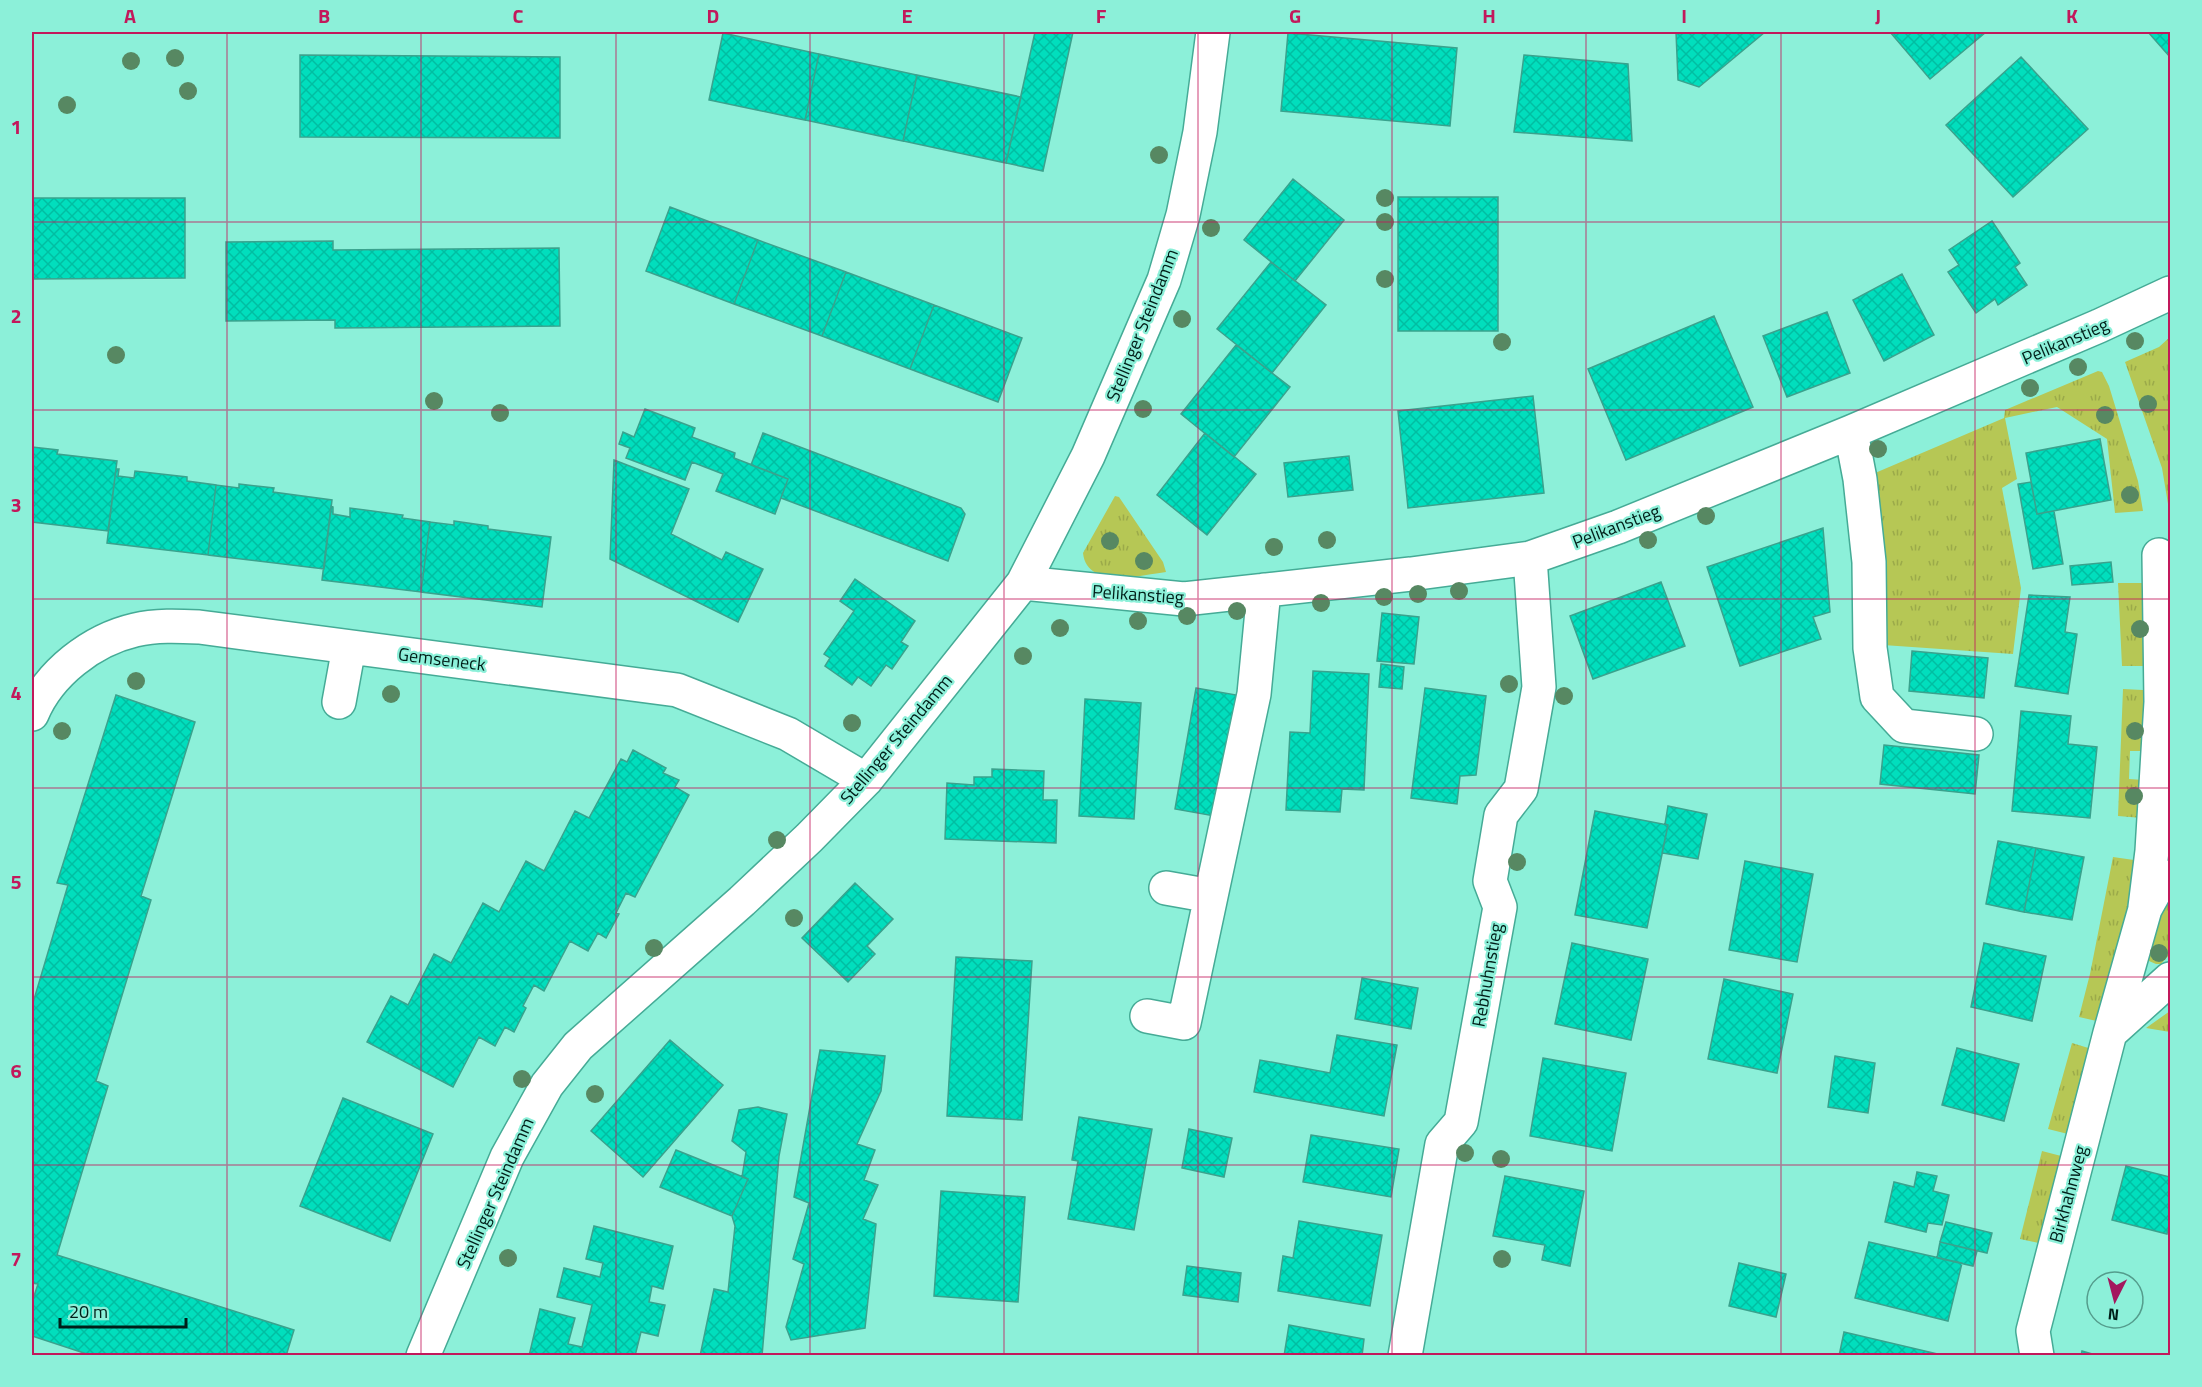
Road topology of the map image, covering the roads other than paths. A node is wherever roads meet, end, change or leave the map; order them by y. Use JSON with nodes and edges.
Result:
{"nodes":[{"id":1,"x":1213,"y":32,"type":"edge"},
{"id":2,"x":2170,"y":293,"type":"edge"},
{"id":3,"x":1851,"y":432,"type":"junction"},
{"id":4,"x":2159,"y":555,"type":"dead end"},
{"id":5,"x":1530,"y":558,"type":"junction"},
{"id":6,"x":1023,"y":583,"type":"junction"},
{"id":7,"x":1264,"y":590,"type":"junction"},
{"id":8,"x":349,"y":647,"type":"junction"},
{"id":9,"x":339,"y":702,"type":"dead end"},
{"id":10,"x":32,"y":714,"type":"edge"},
{"id":11,"x":1976,"y":734,"type":"dead end"},
{"id":12,"x":866,"y":780,"type":"junction"},
{"id":13,"x":2170,"y":878,"type":"edge"},
{"id":14,"x":1166,"y":888,"type":"dead end"},
{"id":15,"x":1211,"y":896,"type":"junction"},
{"id":16,"x":2145,"y":909,"type":"junction"},
{"id":17,"x":2170,"y":979,"type":"edge"},
{"id":18,"x":1147,"y":1016,"type":"dead end"},
{"id":19,"x":2110,"y":1033,"type":"junction"},
{"id":20,"x":423,"y":1356,"type":"edge"},
{"id":21,"x":1405,"y":1356,"type":"edge"},
{"id":22,"x":2037,"y":1356,"type":"edge"}],
"edges":[{"from":1,"to":6,"type":"street","name":"Stellinger Steindamm"},
{"from":2,"to":3,"type":"street","name":"Pelikanstieg"},
{"from":3,"to":5,"type":"street","name":"Pelikanstieg"},
{"from":3,"to":11,"type":"street"},
{"from":4,"to":16,"type":"street","name":"Birkhahnweg"},
{"from":5,"to":7,"type":"street","name":"Pelikanstieg"},
{"from":5,"to":21,"type":"street","name":"Rebhuhnstieg"},
{"from":6,"to":7,"type":"street","name":"Pelikanstieg"},
{"from":6,"to":12,"type":"street","name":"Stellinger Steindamm"},
{"from":7,"to":15,"type":"street"},
{"from":8,"to":9,"type":"street"},
{"from":8,"to":10,"type":"street","name":"Gemseneck"},
{"from":8,"to":12,"type":"street","name":"Gemseneck"},
{"from":12,"to":20,"type":"street","name":"Stellinger Steindamm"},
{"from":13,"to":16,"type":"street","name":"Birkhahnweg"},
{"from":14,"to":15,"type":"street"},
{"from":15,"to":18,"type":"street"},
{"from":16,"to":19,"type":"street","name":"Birkhahnweg"},
{"from":17,"to":19,"type":"street"},
{"from":19,"to":22,"type":"street","name":"Birkhahnweg"}]}
